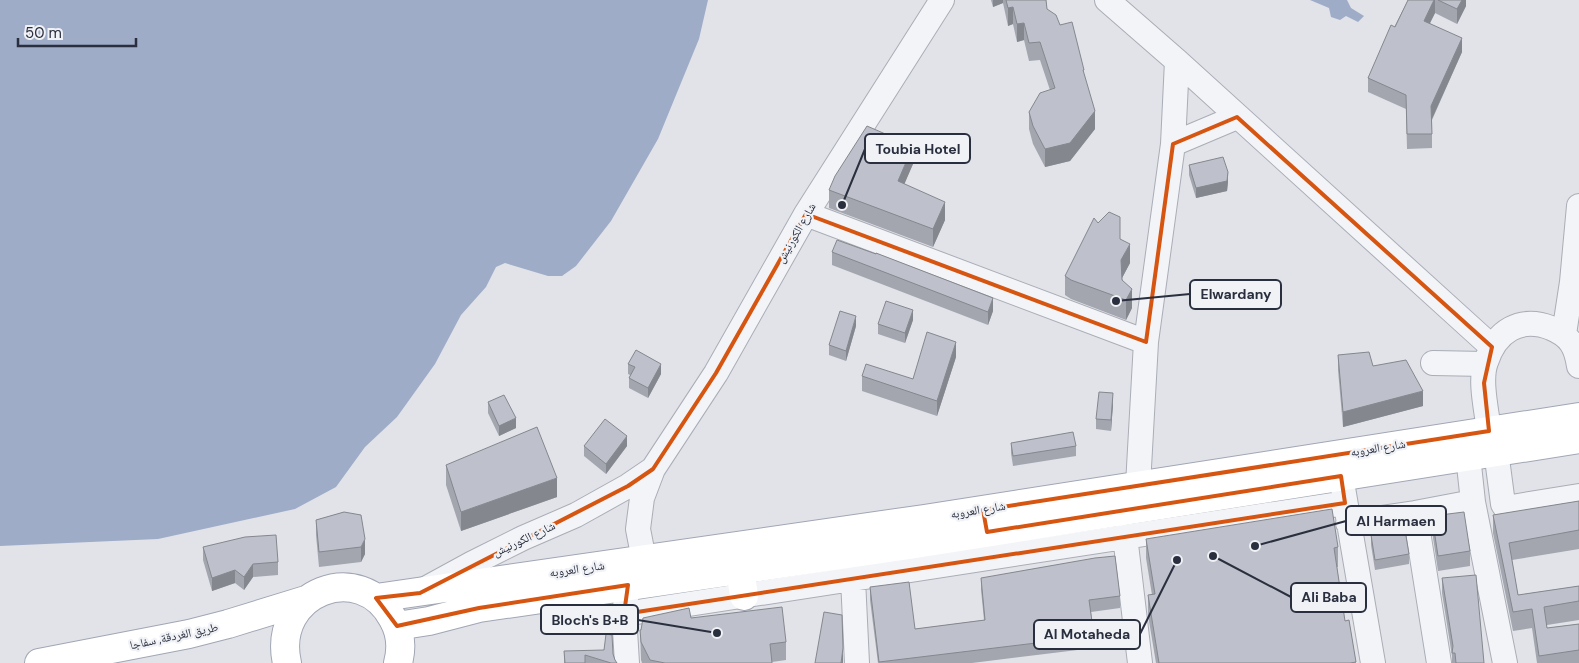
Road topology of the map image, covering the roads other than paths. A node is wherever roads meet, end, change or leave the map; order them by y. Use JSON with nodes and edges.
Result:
{"nodes":[{"id":1,"x":942,"y":0,"type":"edge"},
{"id":2,"x":1107,"y":0,"type":"edge"},
{"id":3,"x":1177,"y":61,"type":"junction"},
{"id":4,"x":1237,"y":117,"type":"junction"},
{"id":5,"x":1173,"y":144,"type":"junction"},
{"id":6,"x":1579,"y":206,"type":"edge"},
{"id":7,"x":806,"y":214,"type":"junction"},
{"id":8,"x":1564,"y":334,"type":"junction"},
{"id":9,"x":1146,"y":342,"type":"junction"},
{"id":10,"x":1488,"y":356,"type":"junction"},
{"id":11,"x":1433,"y":363,"type":"dead end"},
{"id":12,"x":1579,"y":366,"type":"edge"},
{"id":13,"x":1579,"y":417,"type":"edge"},
{"id":14,"x":1579,"y":439,"type":"edge"},
{"id":15,"x":1493,"y":441,"type":"junction"},
{"id":16,"x":1468,"y":456,"type":"junction"},
{"id":17,"x":653,"y":469,"type":"junction"},
{"id":18,"x":1341,"y":476,"type":"junction"},
{"id":19,"x":1138,"y":485,"type":"junction"},
{"id":20,"x":1579,"y":496,"type":"edge"},
{"id":21,"x":1473,"y":502,"type":"junction"},
{"id":22,"x":1347,"y":513,"type":"junction"},
{"id":23,"x":1415,"y":513,"type":"junction"},
{"id":24,"x":985,"y":521,"type":"junction"},
{"id":25,"x":1125,"y":536,"type":"junction"},
{"id":26,"x":644,"y":560,"type":"junction"},
{"id":27,"x":740,"y":569,"type":"junction"},
{"id":28,"x":853,"y":579,"type":"junction"},
{"id":29,"x":628,"y":586,"type":"junction"},
{"id":30,"x":420,"y":592,"type":"junction"},
{"id":31,"x":744,"y":596,"type":"junction"},
{"id":32,"x":376,"y":598,"type":"junction"},
{"id":33,"x":306,"y":600,"type":"junction"},
{"id":34,"x":624,"y":614,"type":"junction"},
{"id":35,"x":397,"y":626,"type":"junction"},
{"id":36,"x":39,"y":663,"type":"edge"},
{"id":37,"x":286,"y":663,"type":"edge"},
{"id":38,"x":398,"y":663,"type":"edge"},
{"id":39,"x":627,"y":663,"type":"edge"},
{"id":40,"x":857,"y":663,"type":"edge"},
{"id":41,"x":1140,"y":663,"type":"edge"},
{"id":42,"x":1373,"y":663,"type":"edge"},
{"id":43,"x":1439,"y":663,"type":"edge"},
{"id":44,"x":1506,"y":663,"type":"edge"}],
"edges":[{"from":1,"to":7,"type":"street","name":"شارع الكورنيش"},
{"from":2,"to":3,"type":"street"},
{"from":3,"to":4,"type":"street"},
{"from":3,"to":5,"type":"street"},
{"from":4,"to":5,"type":"street"},
{"from":4,"to":10,"type":"street"},
{"from":5,"to":9,"type":"street"},
{"from":6,"to":8,"type":"street"},
{"from":7,"to":9,"type":"street"},
{"from":7,"to":17,"type":"street","name":"شارع الكورنيش"},
{"from":8,"to":10,"type":"street"},
{"from":8,"to":12,"type":"street"},
{"from":9,"to":19,"type":"street"},
{"from":10,"to":11,"type":"street"},
{"from":10,"to":15,"type":"street"},
{"from":13,"to":15,"type":"main road","name":"شارع العروبه"},
{"from":14,"to":15,"type":"main road","name":"شارع العروبه"},
{"from":15,"to":16,"type":"main road","name":"شارع العروبه"},
{"from":15,"to":19,"type":"main road","name":"شارع العروبه"},
{"from":15,"to":20,"type":"street"},
{"from":16,"to":18,"type":"main road","name":"شارع العروبه"},
{"from":16,"to":21,"type":"street"},
{"from":17,"to":26,"type":"street","name":"شارع الكورنيش"},
{"from":17,"to":30,"type":"street","name":"شارع الكورنيش"},
{"from":18,"to":22,"type":"street"},
{"from":18,"to":24,"type":"main road","name":"شارع العروبه"},
{"from":19,"to":24,"type":"main road","name":"شارع العروبه"},
{"from":21,"to":23,"type":"street"},
{"from":21,"to":44,"type":"street"},
{"from":22,"to":23,"type":"street"},
{"from":22,"to":25,"type":"street"},
{"from":22,"to":42,"type":"street"},
{"from":23,"to":43,"type":"street"},
{"from":24,"to":26,"type":"main road","name":"شارع العروبه"},
{"from":24,"to":27,"type":"main road","name":"شارع العروبه"},
{"from":25,"to":28,"type":"street"},
{"from":25,"to":41,"type":"street"},
{"from":26,"to":30,"type":"main road","name":"شارع العروبه"},
{"from":27,"to":29,"type":"main road","name":"شارع العروبه"},
{"from":27,"to":31,"type":"main road"},
{"from":28,"to":31,"type":"street"},
{"from":28,"to":40,"type":"street"},
{"from":29,"to":34,"type":"street"},
{"from":29,"to":35,"type":"main road","name":"شارع العروبه"},
{"from":30,"to":32,"type":"main road","name":"شارع العروبه"},
{"from":31,"to":34,"type":"street"},
{"from":32,"to":33,"type":"main road","name":"طريق الغردقة, سفاجا"},
{"from":32,"to":35,"type":"main road"},
{"from":33,"to":36,"type":"main road","name":"طريق الغردقة, سفاجا"},
{"from":33,"to":37,"type":"main road"},
{"from":34,"to":39,"type":"street"},
{"from":35,"to":38,"type":"main road"}]}
